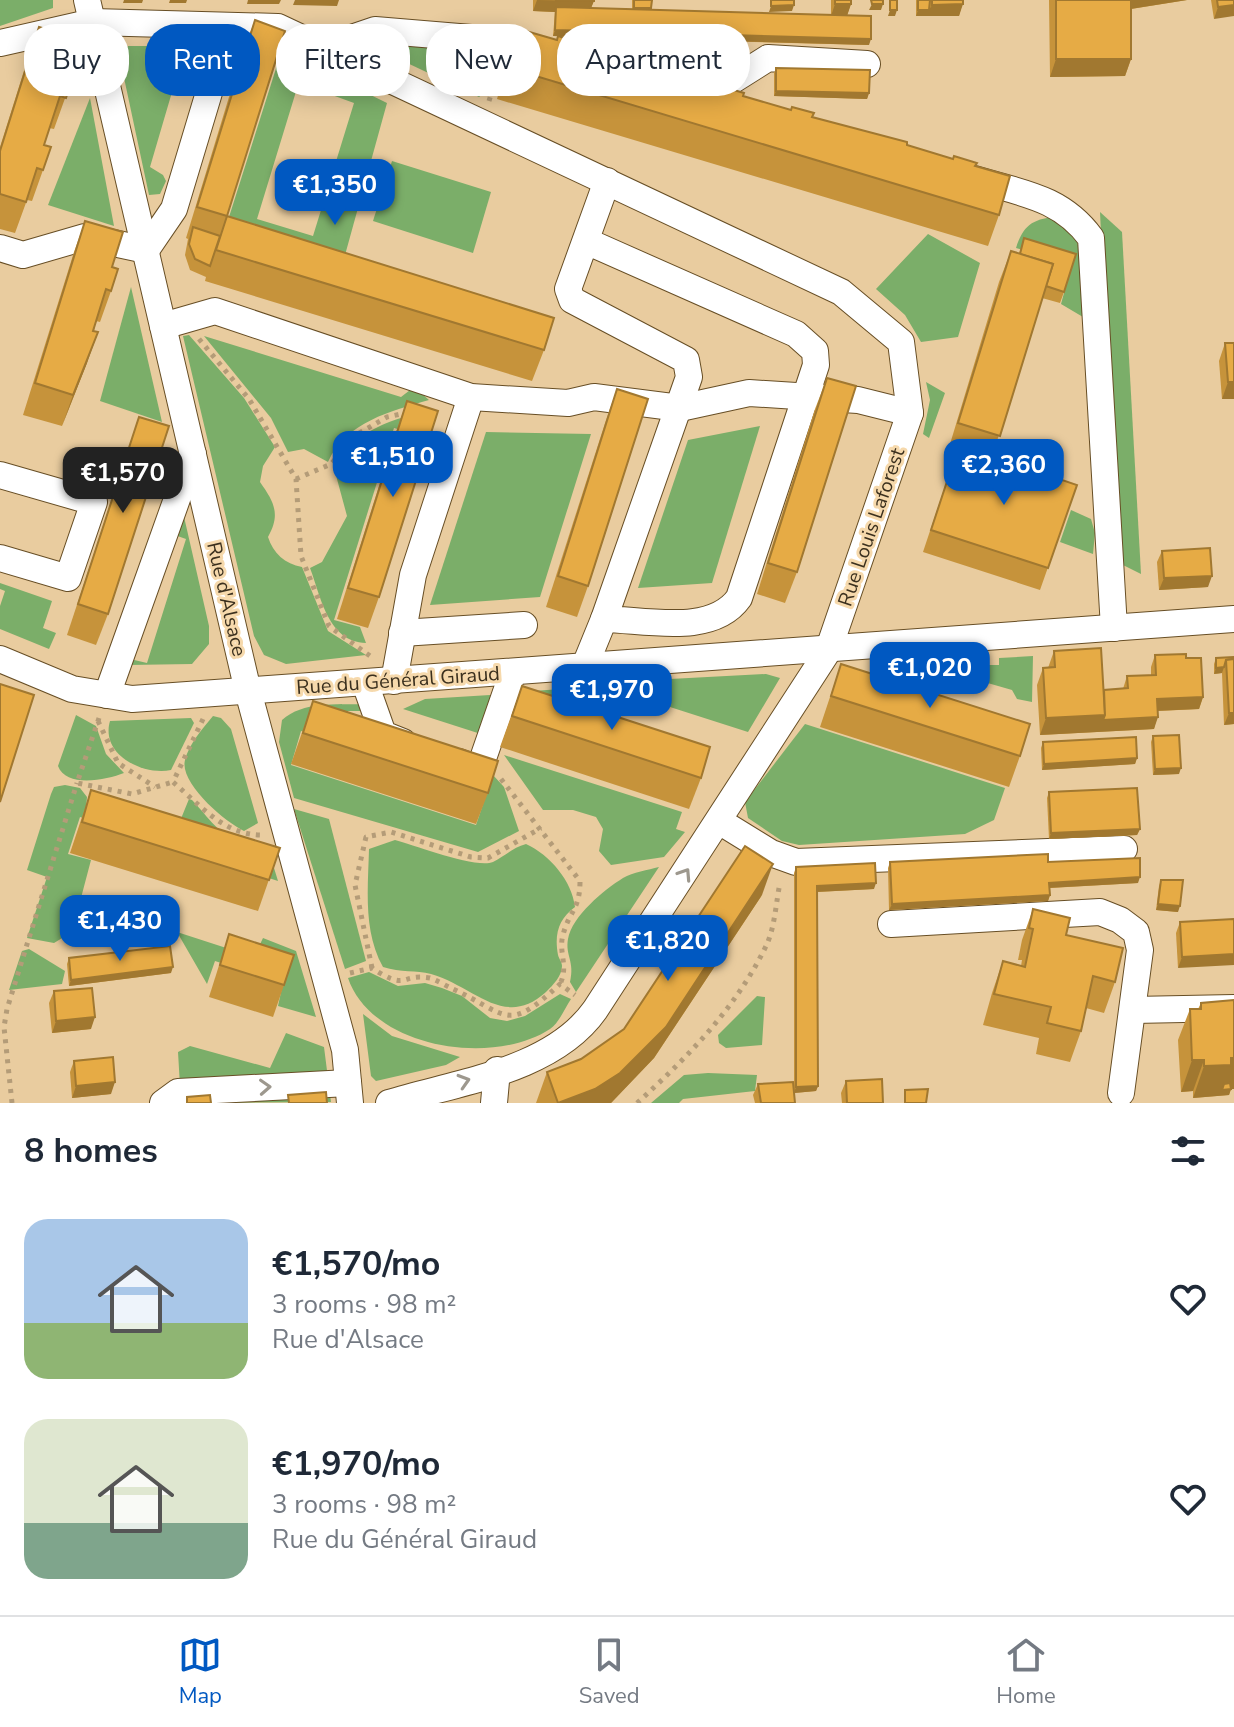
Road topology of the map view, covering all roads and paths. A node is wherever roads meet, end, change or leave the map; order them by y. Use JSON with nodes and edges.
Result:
{"nodes":[{"id":1,"x":90,"y":11,"type":"edge"},
{"id":2,"x":210,"y":24,"type":"edge"},
{"id":3,"x":0,"y":43,"type":"edge"},
{"id":4,"x":867,"y":64,"type":"dead end"},
{"id":5,"x":410,"y":89,"type":"edge"},
{"id":6,"x":208,"y":96,"type":"edge"},
{"id":7,"x":491,"y":96,"type":"edge"},
{"id":8,"x":693,"y":96,"type":"edge"},
{"id":9,"x":703,"y":99,"type":"junction"},
{"id":10,"x":733,"y":108,"type":"edge"},
{"id":11,"x":483,"y":123,"type":"junction"},
{"id":12,"x":943,"y":170,"type":"edge"},
{"id":13,"x":607,"y":181,"type":"junction"},
{"id":14,"x":586,"y":241,"type":"junction"},
{"id":15,"x":0,"y":248,"type":"edge"},
{"id":16,"x":146,"y":250,"type":"junction"},
{"id":17,"x":174,"y":323,"type":"junction"},
{"id":18,"x":805,"y":396,"type":"junction"},
{"id":19,"x":471,"y":397,"type":"junction"},
{"id":20,"x":680,"y":408,"type":"junction"},
{"id":21,"x":415,"y":410,"type":"edge"},
{"id":22,"x":910,"y":413,"type":"junction"},
{"id":23,"x":193,"y":454,"type":"junction"},
{"id":24,"x":0,"y":475,"type":"edge"},
{"id":25,"x":296,"y":479,"type":"junction"},
{"id":26,"x":0,"y":558,"type":"edge"},
{"id":27,"x":604,"y":619,"type":"junction"},
{"id":28,"x":1234,"y":619,"type":"edge"},
{"id":29,"x":524,"y":625,"type":"dead end"},
{"id":30,"x":1114,"y":628,"type":"junction"},
{"id":31,"x":402,"y":633,"type":"junction"},
{"id":32,"x":828,"y":651,"type":"junction"},
{"id":33,"x":0,"y":659,"type":"edge"},
{"id":34,"x":584,"y":668,"type":"junction"},
{"id":35,"x":513,"y":672,"type":"junction"},
{"id":36,"x":394,"y":676,"type":"junction"},
{"id":37,"x":365,"y":683,"type":"junction"},
{"id":38,"x":248,"y":691,"type":"junction"},
{"id":39,"x":218,"y":693,"type":"junction"},
{"id":40,"x":107,"y":695,"type":"junction"},
{"id":41,"x":98,"y":721,"type":"junction"},
{"id":42,"x":481,"y":762,"type":"junction"},
{"id":43,"x":173,"y":782,"type":"junction"},
{"id":44,"x":77,"y":783,"type":"junction"},
{"id":45,"x":155,"y":787,"type":"junction"},
{"id":46,"x":717,"y":825,"type":"junction"},
{"id":47,"x":541,"y":828,"type":"junction"},
{"id":48,"x":287,"y":835,"type":"junction"},
{"id":49,"x":1124,"y":849,"type":"dead end"},
{"id":50,"x":786,"y":858,"type":"junction"},
{"id":51,"x":891,"y":924,"type":"dead end"},
{"id":52,"x":372,"y":968,"type":"junction"},
{"id":53,"x":326,"y":979,"type":"junction"},
{"id":54,"x":560,"y":984,"type":"junction"},
{"id":55,"x":1234,"y":1008,"type":"edge"},
{"id":56,"x":595,"y":1010,"type":"junction"},
{"id":57,"x":1133,"y":1010,"type":"junction"},
{"id":58,"x":3,"y":1018,"type":"edge"},
{"id":59,"x":497,"y":1070,"type":"junction"},
{"id":60,"x":349,"y":1093,"type":"edge"},
{"id":61,"x":1121,"y":1093,"type":"dead end"},
{"id":62,"x":12,"y":1103,"type":"edge"},
{"id":63,"x":163,"y":1103,"type":"edge"},
{"id":64,"x":389,"y":1103,"type":"edge"},
{"id":65,"x":494,"y":1103,"type":"edge"},
{"id":66,"x":637,"y":1103,"type":"edge"}],
"edges":[{"from":1,"to":2,"type":"street","name":"Rue Louis Laforest"},
{"from":1,"to":3,"type":"street","name":"Rue Louis Laforest"},
{"from":1,"to":16,"type":"street","name":"Rue d'Alsace"},
{"from":4,"to":9,"type":"street"},
{"from":5,"to":11,"type":"street","name":"Rue Louis Laforest"},
{"from":6,"to":16,"type":"street"},
{"from":7,"to":11,"type":"path"},
{"from":8,"to":9,"type":"street"},
{"from":9,"to":10,"type":"street"},
{"from":11,"to":13,"type":"street","name":"Rue Louis Laforest"},
{"from":12,"to":30,"type":"street"},
{"from":13,"to":14,"type":"street"},
{"from":13,"to":22,"type":"street","name":"Rue Louis Laforest"},
{"from":14,"to":18,"type":"street"},
{"from":14,"to":20,"type":"street"},
{"from":15,"to":16,"type":"street"},
{"from":16,"to":17,"type":"street","name":"Rue d'Alsace"},
{"from":17,"to":19,"type":"street"},
{"from":17,"to":23,"type":"street","name":"Rue d'Alsace"},
{"from":17,"to":25,"type":"path"},
{"from":18,"to":20,"type":"street"},
{"from":18,"to":22,"type":"street"},
{"from":18,"to":27,"type":"street"},
{"from":19,"to":20,"type":"street"},
{"from":19,"to":31,"type":"street"},
{"from":20,"to":27,"type":"street"},
{"from":21,"to":25,"type":"path"},
{"from":22,"to":32,"type":"street","name":"Rue Louis Laforest"},
{"from":23,"to":38,"type":"street","name":"Rue d'Alsace"},
{"from":23,"to":40,"type":"street"},
{"from":24,"to":26,"type":"street"},
{"from":25,"to":36,"type":"path"},
{"from":27,"to":34,"type":"street"},
{"from":28,"to":30,"type":"street","name":"Rue du Général Giraud"},
{"from":29,"to":31,"type":"street"},
{"from":30,"to":32,"type":"street","name":"Rue du Général Giraud"},
{"from":31,"to":36,"type":"street"},
{"from":32,"to":34,"type":"street","name":"Rue du Général Giraud"},
{"from":32,"to":46,"type":"street","name":"Rue Louis Laforest"},
{"from":33,"to":40,"type":"street","name":"Rue du Général Giraud"},
{"from":34,"to":35,"type":"street","name":"Rue du Général Giraud"},
{"from":35,"to":36,"type":"street","name":"Rue du Général Giraud"},
{"from":35,"to":42,"type":"street"},
{"from":36,"to":37,"type":"street","name":"Rue du Général Giraud"},
{"from":37,"to":38,"type":"street","name":"Rue du Général Giraud"},
{"from":37,"to":42,"type":"street"},
{"from":38,"to":39,"type":"street","name":"Rue du Général Giraud"},
{"from":38,"to":48,"type":"street","name":"Rue d'Alsace"},
{"from":39,"to":40,"type":"street","name":"Rue du Général Giraud"},
{"from":39,"to":43,"type":"path"},
{"from":40,"to":41,"type":"path"},
{"from":41,"to":44,"type":"path"},
{"from":41,"to":45,"type":"path"},
{"from":42,"to":47,"type":"path"},
{"from":43,"to":45,"type":"path"},
{"from":43,"to":48,"type":"path"},
{"from":44,"to":45,"type":"path"},
{"from":44,"to":58,"type":"path"},
{"from":46,"to":50,"type":"street"},
{"from":56,"to":46,"type":"street","name":"Rue Louis Laforest","one_way":true},
{"from":47,"to":52,"type":"path"},
{"from":47,"to":54,"type":"path"},
{"from":48,"to":53,"type":"street","name":"Rue d'Alsace"},
{"from":49,"to":50,"type":"street"},
{"from":50,"to":66,"type":"path"},
{"from":51,"to":57,"type":"street"},
{"from":52,"to":53,"type":"path"},
{"from":52,"to":54,"type":"path"},
{"from":53,"to":60,"type":"street","name":"Rue d'Alsace"},
{"from":54,"to":56,"type":"path"},
{"from":55,"to":57,"type":"street"},
{"from":56,"to":59,"type":"street","name":"Rue Louis Laforest"},
{"from":57,"to":61,"type":"street"},
{"from":58,"to":62,"type":"path"},
{"from":64,"to":59,"type":"street","name":"Rue Louis Laforest","one_way":true},
{"from":59,"to":65,"type":"street"},
{"from":63,"to":60,"type":"street","one_way":true}]}
